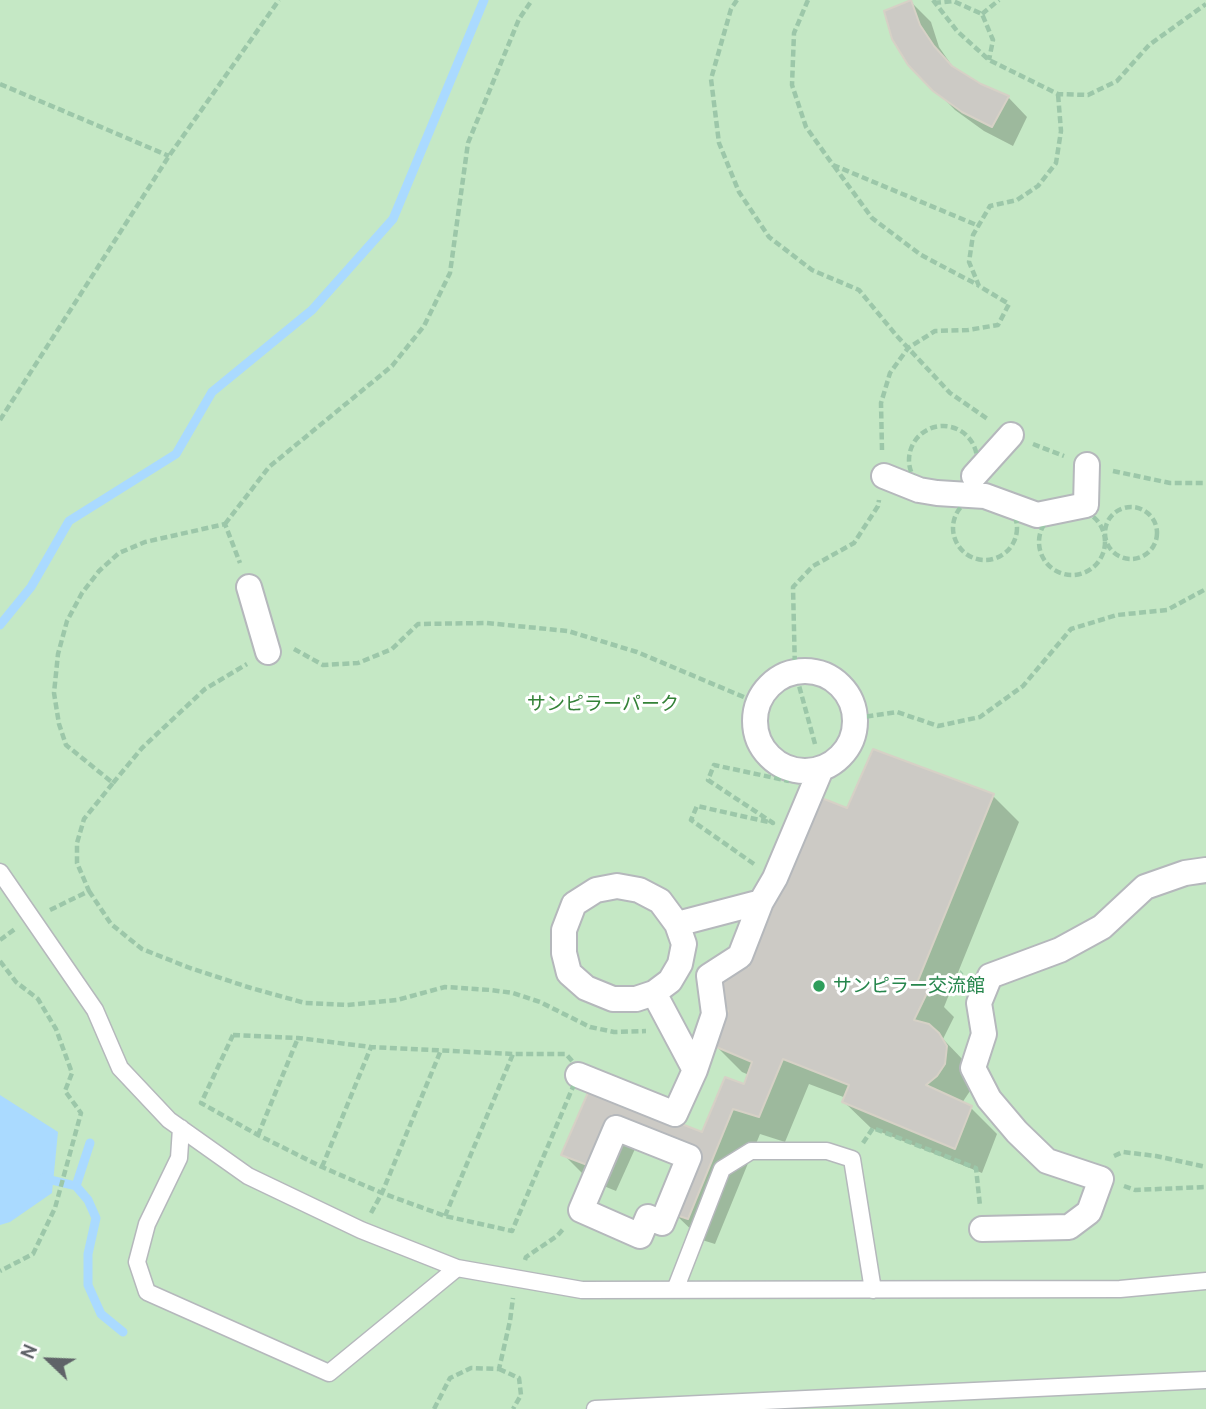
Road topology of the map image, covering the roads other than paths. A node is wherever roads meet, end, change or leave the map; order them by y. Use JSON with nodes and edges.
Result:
{"nodes":[{"id":1,"x":1011,"y":435,"type":"road end"},
{"id":2,"x":1087,"y":465,"type":"road end"},
{"id":3,"x":884,"y":477,"type":"road end"},
{"id":4,"x":979,"y":486,"type":"junction"},
{"id":5,"x":249,"y":587,"type":"road end"},
{"id":6,"x":268,"y":652,"type":"road end"},
{"id":7,"x":817,"y":778,"type":"junction"},
{"id":8,"x":1206,"y":870,"type":"edge"},
{"id":9,"x":0,"y":872,"type":"edge"},
{"id":10,"x":761,"y":902,"type":"junction"},
{"id":11,"x":677,"y":923,"type":"junction"},
{"id":12,"x":654,"y":993,"type":"junction"},
{"id":13,"x":695,"y":1070,"type":"junction"},
{"id":14,"x":578,"y":1076,"type":"road end"},
{"id":15,"x":181,"y":1128,"type":"junction"},
{"id":16,"x":581,"y":1210,"type":"joint"},
{"id":17,"x":982,"y":1229,"type":"road end"},
{"id":18,"x":457,"y":1268,"type":"junction"},
{"id":19,"x":1206,"y":1281,"type":"edge"},
{"id":20,"x":675,"y":1290,"type":"junction"},
{"id":21,"x":873,"y":1290,"type":"junction"},
{"id":22,"x":1206,"y":1380,"type":"edge"},
{"id":23,"x":595,"y":1409,"type":"edge"}],
"edges":[{"from":1,"to":4,"type":"street"},
{"from":2,"to":4,"type":"street"},
{"from":3,"to":4,"type":"street"},
{"from":5,"to":6,"type":"street"},
{"from":7,"to":7,"type":"street"},
{"from":7,"to":10,"type":"street"},
{"from":8,"to":17,"type":"street"},
{"from":9,"to":15,"type":"lane"},
{"from":10,"to":11,"type":"street"},
{"from":10,"to":13,"type":"street"},
{"from":11,"to":12,"type":"street"},
{"from":11,"to":12,"type":"street"},
{"from":12,"to":13,"type":"street"},
{"from":13,"to":14,"type":"street"},
{"from":15,"to":18,"type":"lane"},
{"from":15,"to":18,"type":"lane"},
{"from":16,"to":16,"type":"street"},
{"from":18,"to":20,"type":"lane"},
{"from":19,"to":21,"type":"lane"},
{"from":20,"to":21,"type":"lane"},
{"from":20,"to":21,"type":"lane"},
{"from":22,"to":23,"type":"lane"}]}
